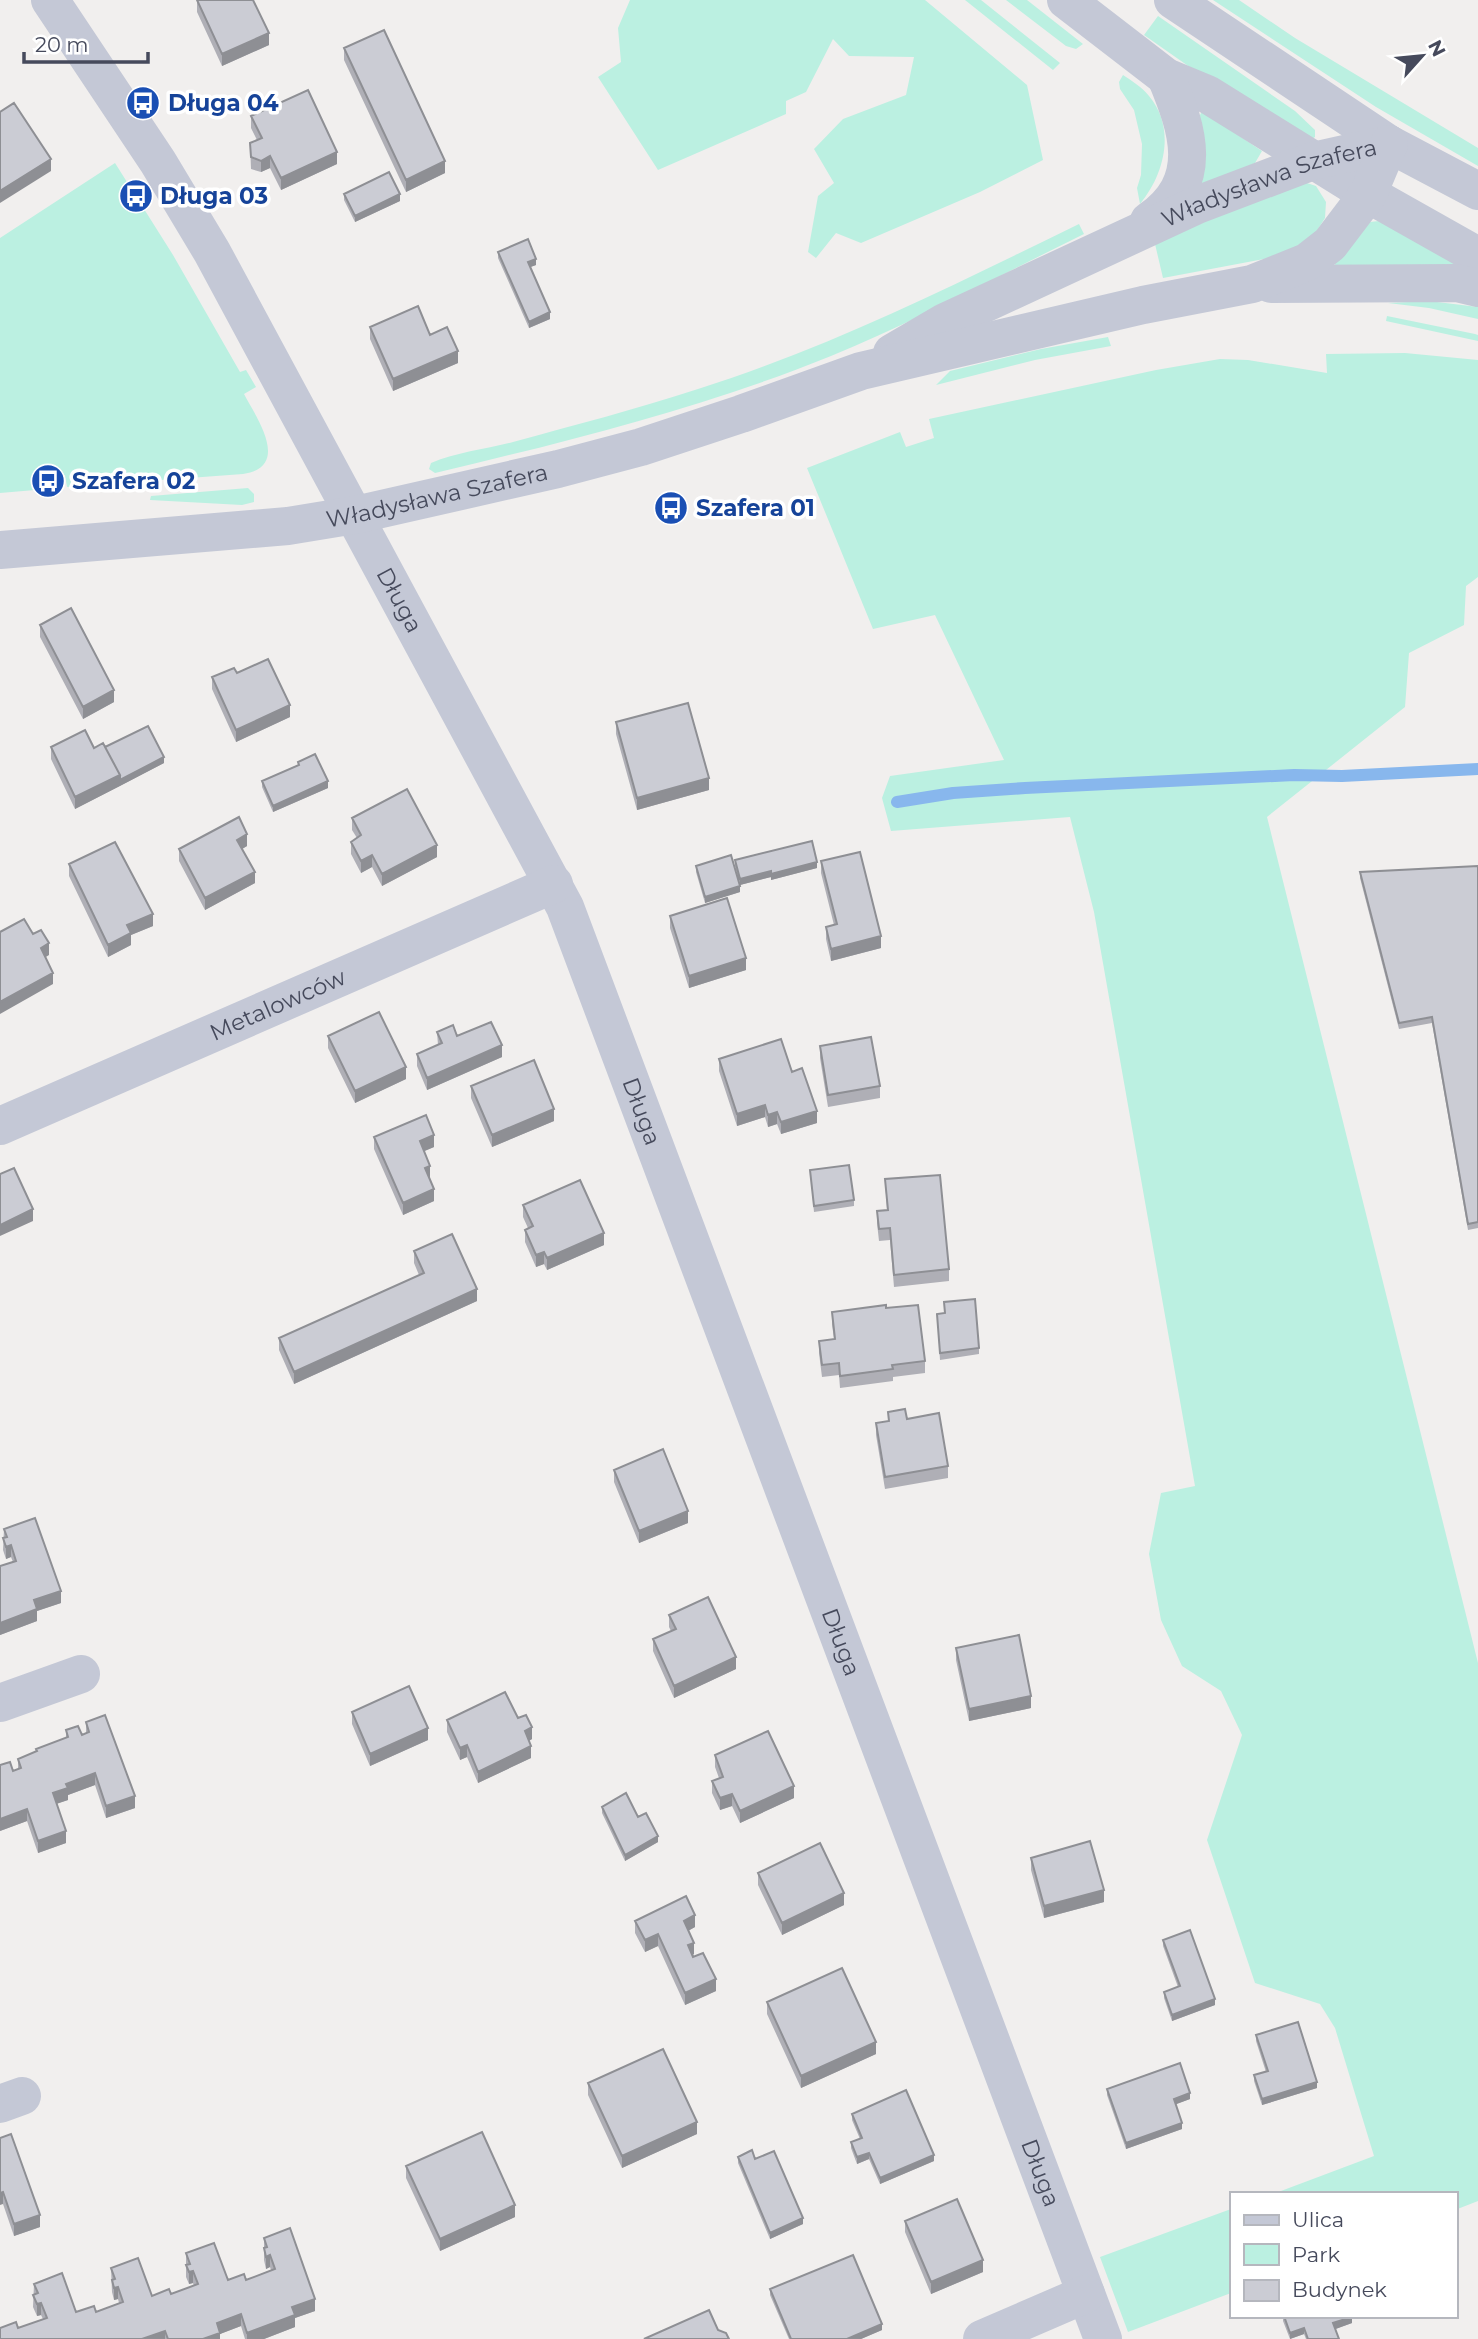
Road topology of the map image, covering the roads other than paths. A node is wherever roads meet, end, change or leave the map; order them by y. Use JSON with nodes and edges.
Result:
{"nodes":[{"id":1,"x":50,"y":0,"type":"edge"},
{"id":2,"x":1066,"y":0,"type":"edge"},
{"id":3,"x":1172,"y":0,"type":"edge"},
{"id":4,"x":1166,"y":76,"type":"junction"},
{"id":5,"x":1389,"y":144,"type":"junction"},
{"id":6,"x":1313,"y":161,"type":"junction"},
{"id":7,"x":1478,"y":191,"type":"edge"},
{"id":8,"x":1368,"y":194,"type":"junction"},
{"id":9,"x":1118,"y":242,"type":"junction"},
{"id":10,"x":1478,"y":256,"type":"edge"},
{"id":11,"x":1252,"y":284,"type":"junction"},
{"id":12,"x":1478,"y":288,"type":"edge"},
{"id":13,"x":861,"y":371,"type":"junction"},
{"id":14,"x":355,"y":515,"type":"junction"},
{"id":15,"x":0,"y":550,"type":"edge"},
{"id":16,"x":554,"y":884,"type":"junction"},
{"id":17,"x":0,"y":1126,"type":"edge"},
{"id":18,"x":82,"y":1674,"type":"dead end"},
{"id":19,"x":0,"y":1703,"type":"edge"},
{"id":20,"x":1086,"y":2294,"type":"junction"},
{"id":21,"x":982,"y":2339,"type":"edge"},
{"id":22,"x":1103,"y":2339,"type":"edge"}],
"edges":[{"from":1,"to":14,"type":"street","name":"Długa"},
{"from":2,"to":4,"type":"street"},
{"from":3,"to":5,"type":"street"},
{"from":4,"to":6,"type":"street"},
{"from":4,"to":9,"type":"street","name":"Władysława Szafera"},
{"from":5,"to":6,"type":"street","name":"Władysława Szafera"},
{"from":5,"to":7,"type":"street"},
{"from":5,"to":8,"type":"street","name":"Władysława Szafera"},
{"from":6,"to":8,"type":"street"},
{"from":6,"to":9,"type":"street","name":"Władysława Szafera"},
{"from":8,"to":10,"type":"street"},
{"from":8,"to":11,"type":"street","name":"Władysława Szafera"},
{"from":9,"to":13,"type":"street","name":"Władysława Szafera"},
{"from":11,"to":12,"type":"street","name":"Władysława Szafera"},
{"from":11,"to":13,"type":"street","name":"Władysława Szafera"},
{"from":13,"to":14,"type":"street","name":"Władysława Szafera"},
{"from":14,"to":15,"type":"street","name":"Władysława Szafera"},
{"from":14,"to":16,"type":"street","name":"Długa"},
{"from":16,"to":17,"type":"street","name":"Metalowców"},
{"from":16,"to":20,"type":"street","name":"Długa"},
{"from":18,"to":19,"type":"street"},
{"from":20,"to":21,"type":"street"},
{"from":20,"to":22,"type":"street","name":"Długa"}]}
